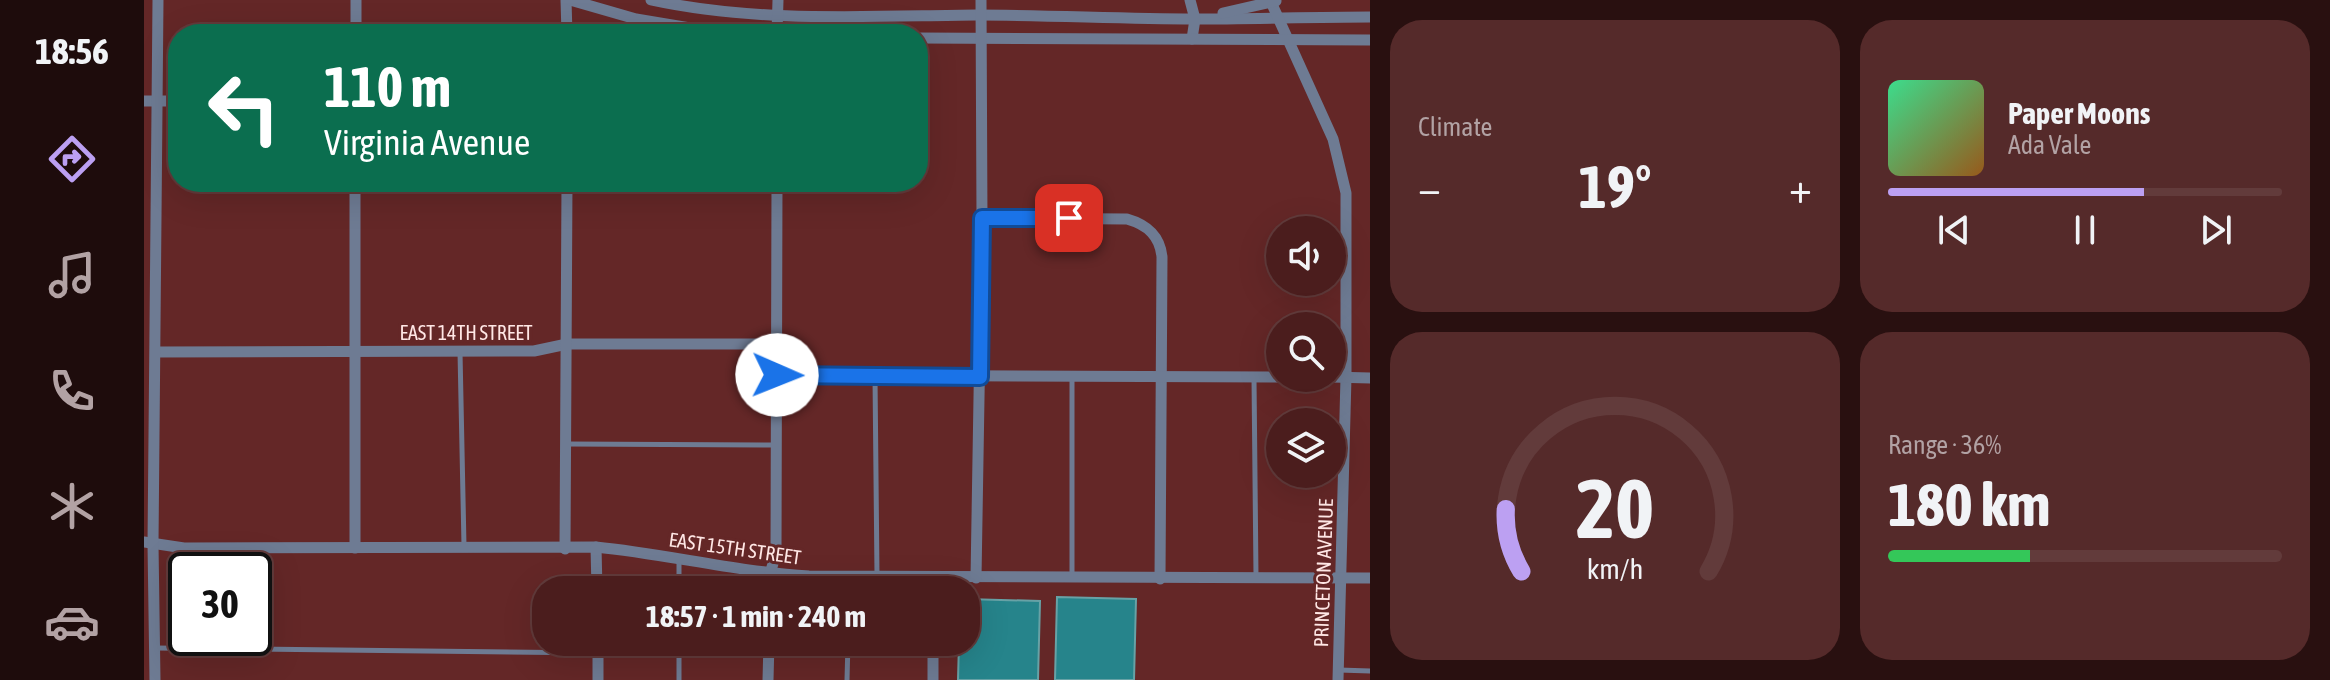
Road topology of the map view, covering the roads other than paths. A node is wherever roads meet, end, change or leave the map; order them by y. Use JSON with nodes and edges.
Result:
{"nodes":[{"id":1,"x":158,"y":0,"type":"edge"},
{"id":2,"x":356,"y":0,"type":"edge"},
{"id":3,"x":568,"y":0,"type":"edge"},
{"id":4,"x":651,"y":0,"type":"edge"},
{"id":5,"x":778,"y":0,"type":"edge"},
{"id":6,"x":981,"y":0,"type":"edge"},
{"id":7,"x":1190,"y":0,"type":"edge"},
{"id":8,"x":1274,"y":1,"type":"edge"},
{"id":9,"x":778,"y":15,"type":"junction"},
{"id":10,"x":981,"y":15,"type":"junction"},
{"id":11,"x":1279,"y":16,"type":"junction"},
{"id":12,"x":1370,"y":17,"type":"edge"},
{"id":13,"x":1195,"y":19,"type":"junction"},
{"id":14,"x":356,"y":24,"type":"edge"},
{"id":15,"x":567,"y":24,"type":"edge"},
{"id":16,"x":666,"y":24,"type":"edge"},
{"id":17,"x":778,"y":24,"type":"edge"},
{"id":18,"x":928,"y":38,"type":"edge"},
{"id":19,"x":981,"y":38,"type":"junction"},
{"id":20,"x":1192,"y":39,"type":"junction"},
{"id":21,"x":1289,"y":40,"type":"junction"},
{"id":22,"x":1370,"y":40,"type":"edge"},
{"id":23,"x":144,"y":101,"type":"edge"},
{"id":24,"x":158,"y":101,"type":"junction"},
{"id":25,"x":168,"y":101,"type":"edge"},
{"id":26,"x":355,"y":192,"type":"edge"},
{"id":27,"x":567,"y":192,"type":"edge"},
{"id":28,"x":777,"y":192,"type":"edge"},
{"id":29,"x":144,"y":207,"type":"edge"},
{"id":30,"x":157,"y":208,"type":"junction"},
{"id":31,"x":982,"y":218,"type":"junction"},
{"id":32,"x":150,"y":316,"type":"edge"},
{"id":33,"x":567,"y":344,"type":"junction"},
{"id":34,"x":776,"y":344,"type":"junction"},
{"id":35,"x":354,"y":350,"type":"junction"},
{"id":36,"x":460,"y":351,"type":"junction"},
{"id":37,"x":156,"y":352,"type":"junction"},
{"id":38,"x":777,"y":375,"type":"junction"},
{"id":39,"x":875,"y":376,"type":"junction"},
{"id":40,"x":980,"y":377,"type":"junction"},
{"id":41,"x":1072,"y":377,"type":"junction"},
{"id":42,"x":1161,"y":377,"type":"junction"},
{"id":43,"x":1254,"y":377,"type":"junction"},
{"id":44,"x":1266,"y":377,"type":"edge"},
{"id":45,"x":1346,"y":377,"type":"joint"},
{"id":46,"x":1370,"y":378,"type":"edge"},
{"id":47,"x":1346,"y":392,"type":"edge"},
{"id":48,"x":150,"y":420,"type":"edge"},
{"id":49,"x":566,"y":444,"type":"junction"},
{"id":50,"x":777,"y":445,"type":"junction"},
{"id":51,"x":149,"y":543,"type":"edge"},
{"id":52,"x":596,"y":547,"type":"junction"},
{"id":53,"x":355,"y":548,"type":"junction"},
{"id":54,"x":464,"y":549,"type":"junction"},
{"id":55,"x":565,"y":549,"type":"junction"},
{"id":56,"x":679,"y":559,"type":"junction"},
{"id":57,"x":770,"y":574,"type":"junction"},
{"id":58,"x":597,"y":576,"type":"edge"},
{"id":59,"x":679,"y":576,"type":"edge"},
{"id":60,"x":822,"y":576,"type":"edge"},
{"id":61,"x":877,"y":576,"type":"edge"},
{"id":62,"x":976,"y":576,"type":"edge"},
{"id":63,"x":980,"y":578,"type":"edge"},
{"id":64,"x":1342,"y":578,"type":"junction"},
{"id":65,"x":1370,"y":578,"type":"edge"},
{"id":66,"x":1072,"y":579,"type":"junction"},
{"id":67,"x":1160,"y":579,"type":"junction"},
{"id":68,"x":1256,"y":579,"type":"junction"},
{"id":69,"x":151,"y":642,"type":"edge"},
{"id":70,"x":532,"y":647,"type":"edge"},
{"id":71,"x":598,"y":656,"type":"edge"},
{"id":72,"x":679,"y":656,"type":"edge"},
{"id":73,"x":769,"y":656,"type":"edge"},
{"id":74,"x":848,"y":656,"type":"edge"},
{"id":75,"x":933,"y":656,"type":"edge"},
{"id":76,"x":1370,"y":671,"type":"edge"},
{"id":77,"x":1338,"y":675,"type":"edge"},
{"id":78,"x":155,"y":680,"type":"edge"},
{"id":79,"x":598,"y":680,"type":"edge"},
{"id":80,"x":679,"y":680,"type":"edge"},
{"id":81,"x":768,"y":680,"type":"edge"},
{"id":82,"x":847,"y":680,"type":"edge"},
{"id":83,"x":933,"y":680,"type":"edge"}],
"edges":[{"from":1,"to":24,"type":"street"},
{"from":2,"to":14,"type":"street"},
{"from":3,"to":15,"type":"street"},
{"from":3,"to":16,"type":"street"},
{"from":4,"to":9,"type":"street"},
{"from":5,"to":9,"type":"street"},
{"from":6,"to":10,"type":"street"},
{"from":7,"to":13,"type":"street"},
{"from":8,"to":11,"type":"street","name":"PRINCETON AVENUE"},
{"from":8,"to":13,"type":"street"},
{"from":9,"to":10,"type":"street"},
{"from":9,"to":17,"type":"street"},
{"from":10,"to":13,"type":"street"},
{"from":10,"to":19,"type":"street"},
{"from":11,"to":12,"type":"street"},
{"from":11,"to":13,"type":"street"},
{"from":11,"to":21,"type":"street","name":"PRINCETON AVENUE"},
{"from":13,"to":20,"type":"street"},
{"from":18,"to":19,"type":"street"},
{"from":19,"to":20,"type":"street"},
{"from":19,"to":31,"type":"street"},
{"from":20,"to":21,"type":"street"},
{"from":21,"to":22,"type":"street"},
{"from":21,"to":45,"type":"street","name":"PRINCETON AVENUE"},
{"from":23,"to":24,"type":"street"},
{"from":24,"to":25,"type":"street"},
{"from":24,"to":30,"type":"street"},
{"from":26,"to":35,"type":"street"},
{"from":27,"to":33,"type":"street"},
{"from":28,"to":34,"type":"street"},
{"from":29,"to":30,"type":"lane"},
{"from":30,"to":32,"type":"street"},
{"from":31,"to":40,"type":"street"},
{"from":31,"to":42,"type":"street"},
{"from":32,"to":37,"type":"street"},
{"from":33,"to":34,"type":"street","name":"EAST 14TH STREET"},
{"from":33,"to":36,"type":"street","name":"EAST 14TH STREET"},
{"from":33,"to":49,"type":"street"},
{"from":34,"to":38,"type":"street"},
{"from":35,"to":36,"type":"street","name":"EAST 14TH STREET"},
{"from":35,"to":37,"type":"street","name":"EAST 14TH STREET"},
{"from":35,"to":53,"type":"street"},
{"from":36,"to":54,"type":"lane"},
{"from":37,"to":48,"type":"street"},
{"from":38,"to":39,"type":"street"},
{"from":38,"to":50,"type":"street"},
{"from":39,"to":40,"type":"street"},
{"from":39,"to":61,"type":"lane"},
{"from":40,"to":41,"type":"street"},
{"from":40,"to":62,"type":"street"},
{"from":41,"to":42,"type":"street"},
{"from":41,"to":66,"type":"lane"},
{"from":42,"to":43,"type":"street"},
{"from":42,"to":67,"type":"street"},
{"from":43,"to":44,"type":"street"},
{"from":43,"to":68,"type":"lane"},
{"from":45,"to":46,"type":"street"},
{"from":47,"to":64,"type":"street","name":"PRINCETON AVENUE"},
{"from":48,"to":51,"type":"street"},
{"from":49,"to":50,"type":"lane"},
{"from":49,"to":55,"type":"street"},
{"from":50,"to":57,"type":"street"},
{"from":51,"to":53,"type":"street","name":"EAST 15TH STREET"},
{"from":51,"to":69,"type":"street"},
{"from":52,"to":55,"type":"street","name":"EAST 15TH STREET"},
{"from":52,"to":56,"type":"street","name":"EAST 15TH STREET"},
{"from":52,"to":58,"type":"street"},
{"from":53,"to":54,"type":"street","name":"EAST 15TH STREET"},
{"from":54,"to":55,"type":"street","name":"EAST 15TH STREET"},
{"from":56,"to":57,"type":"street","name":"EAST 15TH STREET"},
{"from":56,"to":59,"type":"lane"},
{"from":57,"to":60,"type":"street","name":"EAST 15TH STREET"},
{"from":63,"to":66,"type":"street","name":"EAST 15TH STREET"},
{"from":64,"to":65,"type":"street","name":"EAST 15TH STREET"},
{"from":64,"to":68,"type":"street","name":"EAST 15TH STREET"},
{"from":64,"to":77,"type":"street","name":"PRINCETON AVENUE"},
{"from":66,"to":67,"type":"street","name":"EAST 15TH STREET"},
{"from":67,"to":68,"type":"street","name":"EAST 15TH STREET"},
{"from":69,"to":70,"type":"lane"},
{"from":69,"to":78,"type":"street"},
{"from":71,"to":79,"type":"street"},
{"from":72,"to":80,"type":"lane"},
{"from":73,"to":81,"type":"street"},
{"from":74,"to":82,"type":"lane"},
{"from":75,"to":83,"type":"street"},
{"from":76,"to":77,"type":"lane"}]}
